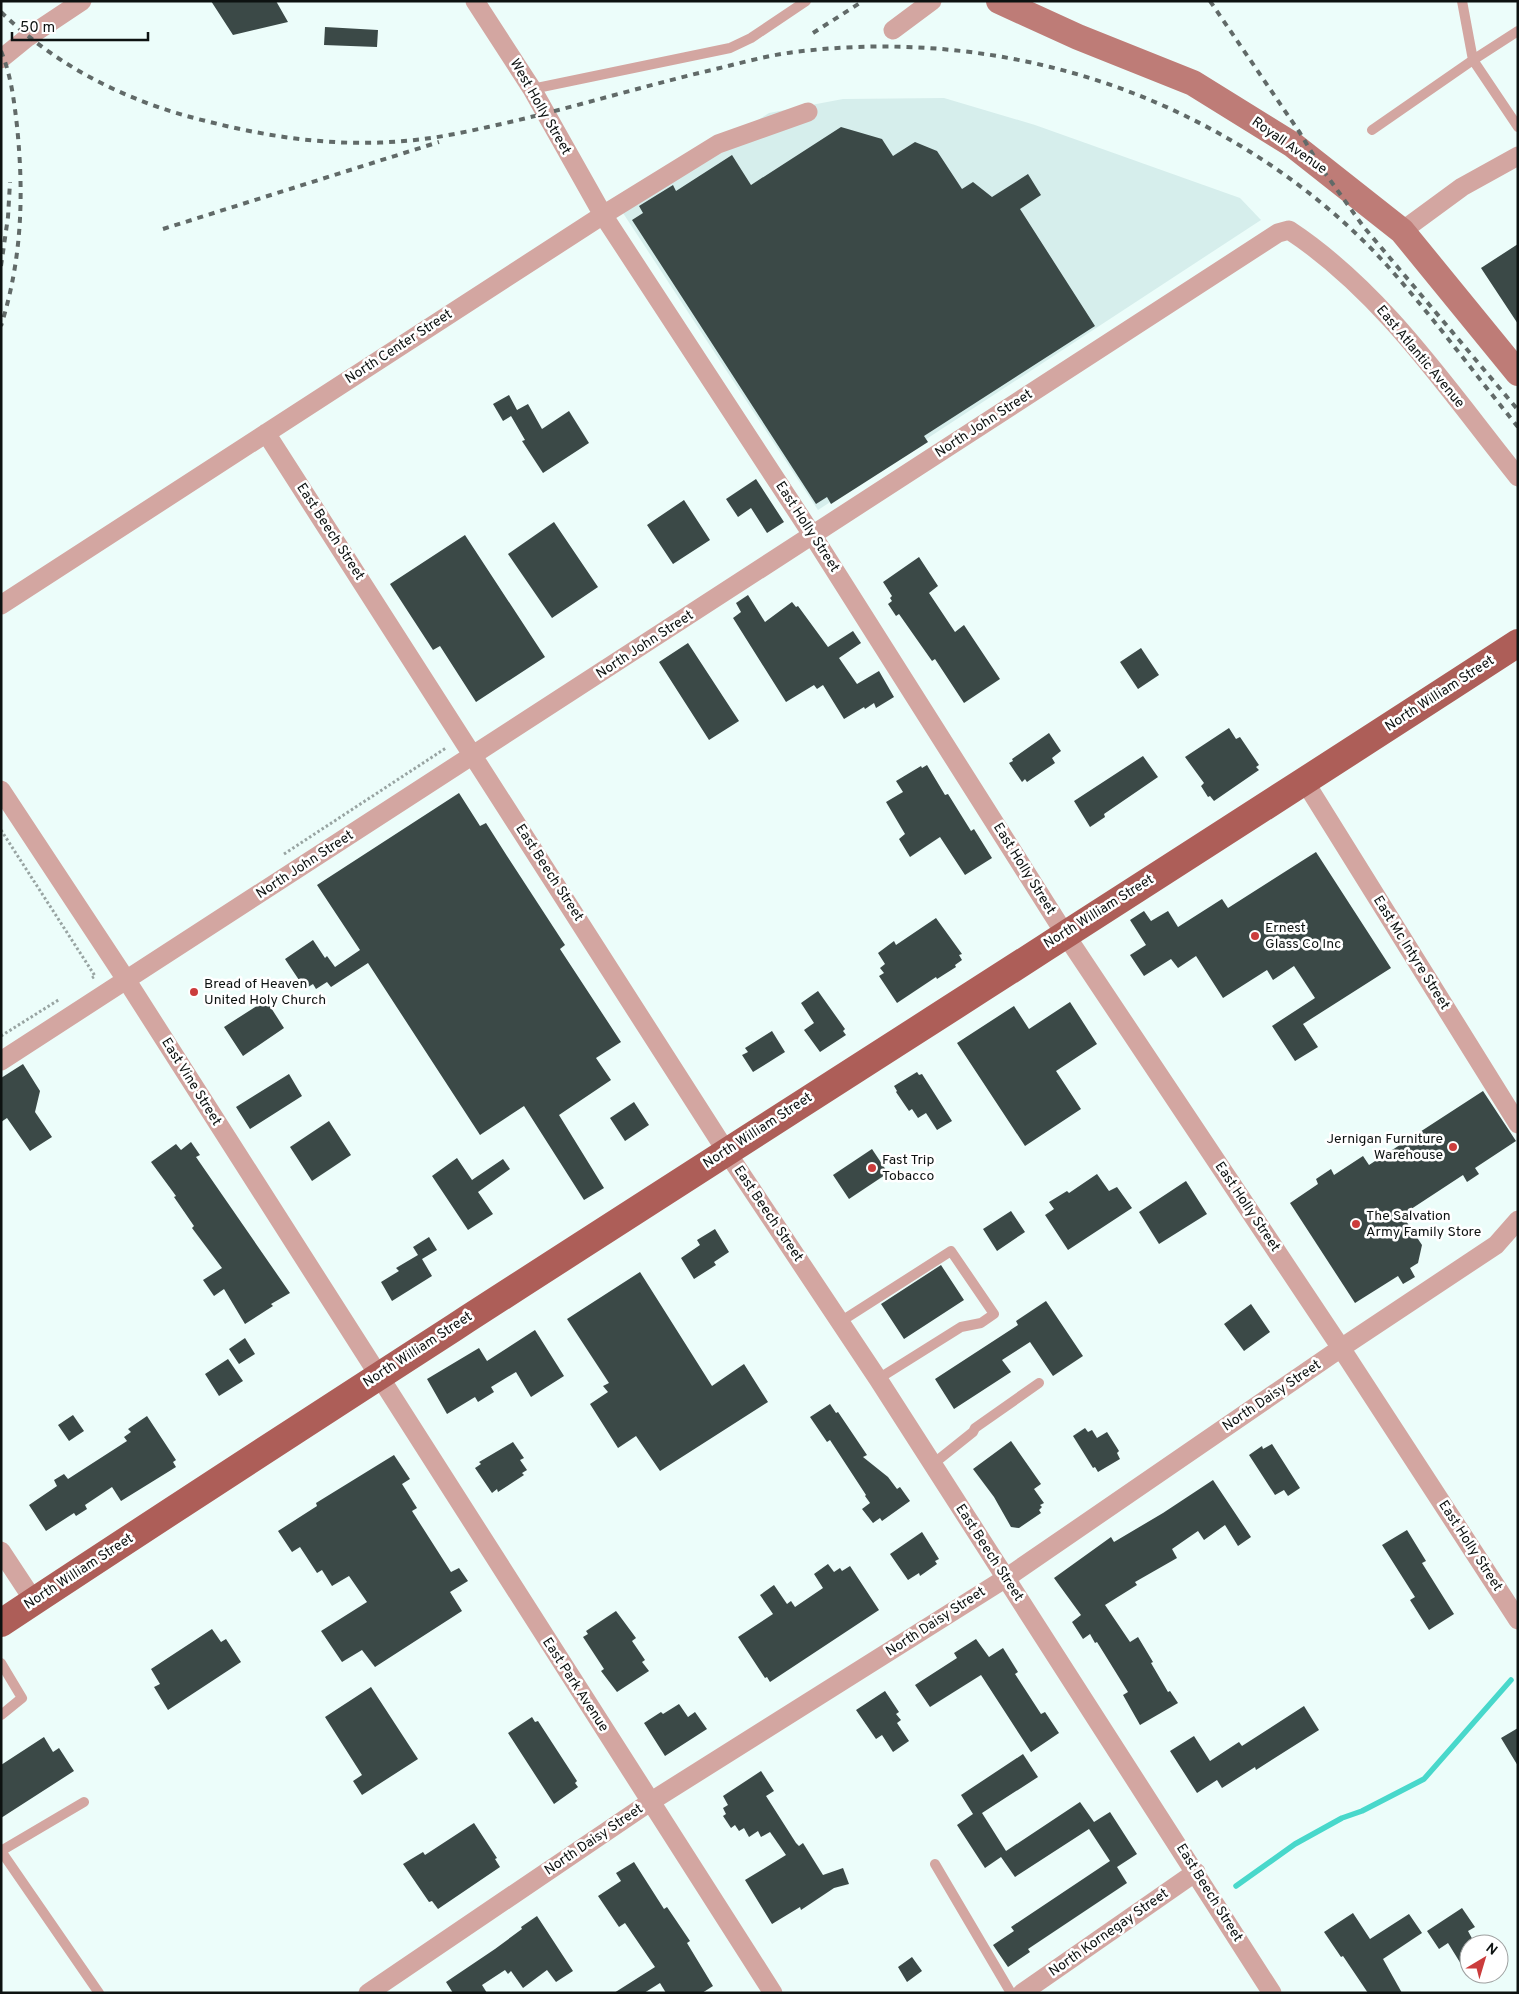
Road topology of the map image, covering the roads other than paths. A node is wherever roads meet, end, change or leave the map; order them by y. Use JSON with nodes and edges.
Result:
{"nodes":[{"id":1,"x":82,"y":1,"type":"edge"},
{"id":2,"x":475,"y":1,"type":"edge"},
{"id":3,"x":806,"y":1,"type":"edge"},
{"id":4,"x":932,"y":1,"type":"edge"},
{"id":5,"x":999,"y":1,"type":"edge"},
{"id":6,"x":1462,"y":1,"type":"edge"},
{"id":7,"x":892,"y":30,"type":"dead end"},
{"id":8,"x":1518,"y":31,"type":"edge"},
{"id":9,"x":1,"y":59,"type":"edge"},
{"id":10,"x":1473,"y":60,"type":"junction"},
{"id":11,"x":532,"y":89,"type":"junction"},
{"id":12,"x":808,"y":112,"type":"dead end"},
{"id":13,"x":1518,"y":127,"type":"edge"},
{"id":14,"x":1372,"y":130,"type":"dead end"},
{"id":15,"x":1518,"y":156,"type":"edge"},
{"id":16,"x":603,"y":215,"type":"junction"},
{"id":17,"x":1289,"y":230,"type":"joint"},
{"id":18,"x":1402,"y":231,"type":"junction"},
{"id":19,"x":1518,"y":373,"type":"edge"},
{"id":20,"x":266,"y":433,"type":"junction"},
{"id":21,"x":1518,"y":477,"type":"edge"},
{"id":22,"x":813,"y":536,"type":"junction"},
{"id":23,"x":1,"y":605,"type":"edge"},
{"id":24,"x":1518,"y":643,"type":"edge"},
{"id":25,"x":473,"y":755,"type":"junction"},
{"id":26,"x":1305,"y":782,"type":"junction"},
{"id":27,"x":1,"y":790,"type":"edge"},
{"id":28,"x":1066,"y":934,"type":"junction"},
{"id":29,"x":127,"y":981,"type":"junction"},
{"id":30,"x":1,"y":1061,"type":"edge"},
{"id":31,"x":1518,"y":1124,"type":"edge"},
{"id":32,"x":726,"y":1151,"type":"junction"},
{"id":33,"x":1518,"y":1220,"type":"edge"},
{"id":34,"x":840,"y":1322,"type":"junction"},
{"id":35,"x":1341,"y":1348,"type":"junction"},
{"id":36,"x":378,"y":1376,"type":"junction"},
{"id":37,"x":878,"y":1379,"type":"junction"},
{"id":38,"x":1039,"y":1383,"type":"dead end"},
{"id":39,"x":933,"y":1464,"type":"junction"},
{"id":40,"x":1,"y":1551,"type":"edge"},
{"id":41,"x":1006,"y":1578,"type":"junction"},
{"id":42,"x":34,"y":1601,"type":"junction"},
{"id":43,"x":1518,"y":1620,"type":"edge"},
{"id":44,"x":1,"y":1623,"type":"edge"},
{"id":45,"x":1,"y":1664,"type":"edge"},
{"id":46,"x":1,"y":1715,"type":"edge"},
{"id":47,"x":84,"y":1802,"type":"dead end"},
{"id":48,"x":650,"y":1802,"type":"junction"},
{"id":49,"x":1,"y":1851,"type":"edge"},
{"id":50,"x":935,"y":1864,"type":"dead end"},
{"id":51,"x":1196,"y":1872,"type":"junction"},
{"id":52,"x":99,"y":1993,"type":"edge"},
{"id":53,"x":368,"y":1993,"type":"edge"},
{"id":54,"x":773,"y":1993,"type":"edge"},
{"id":55,"x":1010,"y":1993,"type":"edge"},
{"id":56,"x":1022,"y":1993,"type":"edge"},
{"id":57,"x":1272,"y":1993,"type":"edge"}],
"edges":[{"from":1,"to":9,"type":"street"},
{"from":2,"to":11,"type":"street","name":"West Holly Street"},
{"from":3,"to":11,"type":"lane"},
{"from":4,"to":7,"type":"street"},
{"from":5,"to":18,"type":"street","name":"Royall Avenue"},
{"from":6,"to":10,"type":"lane"},
{"from":8,"to":10,"type":"lane"},
{"from":10,"to":13,"type":"lane"},
{"from":10,"to":14,"type":"lane"},
{"from":11,"to":16,"type":"street","name":"West Holly Street"},
{"from":12,"to":16,"type":"street","name":"North Center Street"},
{"from":15,"to":18,"type":"street"},
{"from":16,"to":20,"type":"street","name":"North Center Street"},
{"from":16,"to":22,"type":"street","name":"East Holly Street"},
{"from":17,"to":21,"type":"street","name":"East Atlantic Avenue"},
{"from":17,"to":22,"type":"street","name":"North John Street"},
{"from":18,"to":19,"type":"street","name":"Royall Avenue"},
{"from":20,"to":23,"type":"street","name":"North Center Street"},
{"from":20,"to":25,"type":"street","name":"East Beech Street"},
{"from":22,"to":25,"type":"street","name":"North John Street"},
{"from":22,"to":28,"type":"street","name":"East Holly Street"},
{"from":24,"to":26,"type":"main road","name":"North William Street"},
{"from":25,"to":29,"type":"street","name":"North John Street"},
{"from":25,"to":32,"type":"street","name":"East Beech Street"},
{"from":26,"to":28,"type":"main road","name":"North William Street"},
{"from":26,"to":31,"type":"street","name":"East Mc Intyre Street"},
{"from":27,"to":29,"type":"street","name":"East Vine Street"},
{"from":28,"to":32,"type":"main road","name":"North William Street"},
{"from":28,"to":35,"type":"street","name":"East Holly Street"},
{"from":29,"to":30,"type":"street","name":"North John Street"},
{"from":29,"to":36,"type":"street","name":"East Vine Street"},
{"from":32,"to":34,"type":"street","name":"East Beech Street"},
{"from":32,"to":36,"type":"main road","name":"North William Street"},
{"from":33,"to":35,"type":"street","name":"North Daisy Street"},
{"from":34,"to":37,"type":"street","name":"East Beech Street"},
{"from":34,"to":37,"type":"lane"},
{"from":35,"to":41,"type":"street","name":"North Daisy Street"},
{"from":35,"to":43,"type":"street","name":"East Holly Street"},
{"from":36,"to":42,"type":"main road","name":"North William Street"},
{"from":36,"to":48,"type":"street","name":"East Park Avenue"},
{"from":37,"to":39,"type":"street","name":"East Beech Street"},
{"from":38,"to":39,"type":"lane"},
{"from":39,"to":41,"type":"street","name":"East Beech Street"},
{"from":40,"to":42,"type":"street"},
{"from":41,"to":48,"type":"street","name":"North Daisy Street"},
{"from":41,"to":51,"type":"street","name":"East Beech Street"},
{"from":42,"to":44,"type":"main road","name":"North William Street"},
{"from":45,"to":46,"type":"lane"},
{"from":47,"to":49,"type":"lane"},
{"from":48,"to":53,"type":"street","name":"North Daisy Street"},
{"from":48,"to":54,"type":"street","name":"East Park Avenue"},
{"from":49,"to":52,"type":"lane"},
{"from":50,"to":55,"type":"lane"},
{"from":51,"to":56,"type":"street","name":"North Kornegay Street"},
{"from":51,"to":57,"type":"street","name":"East Beech Street"}]}
